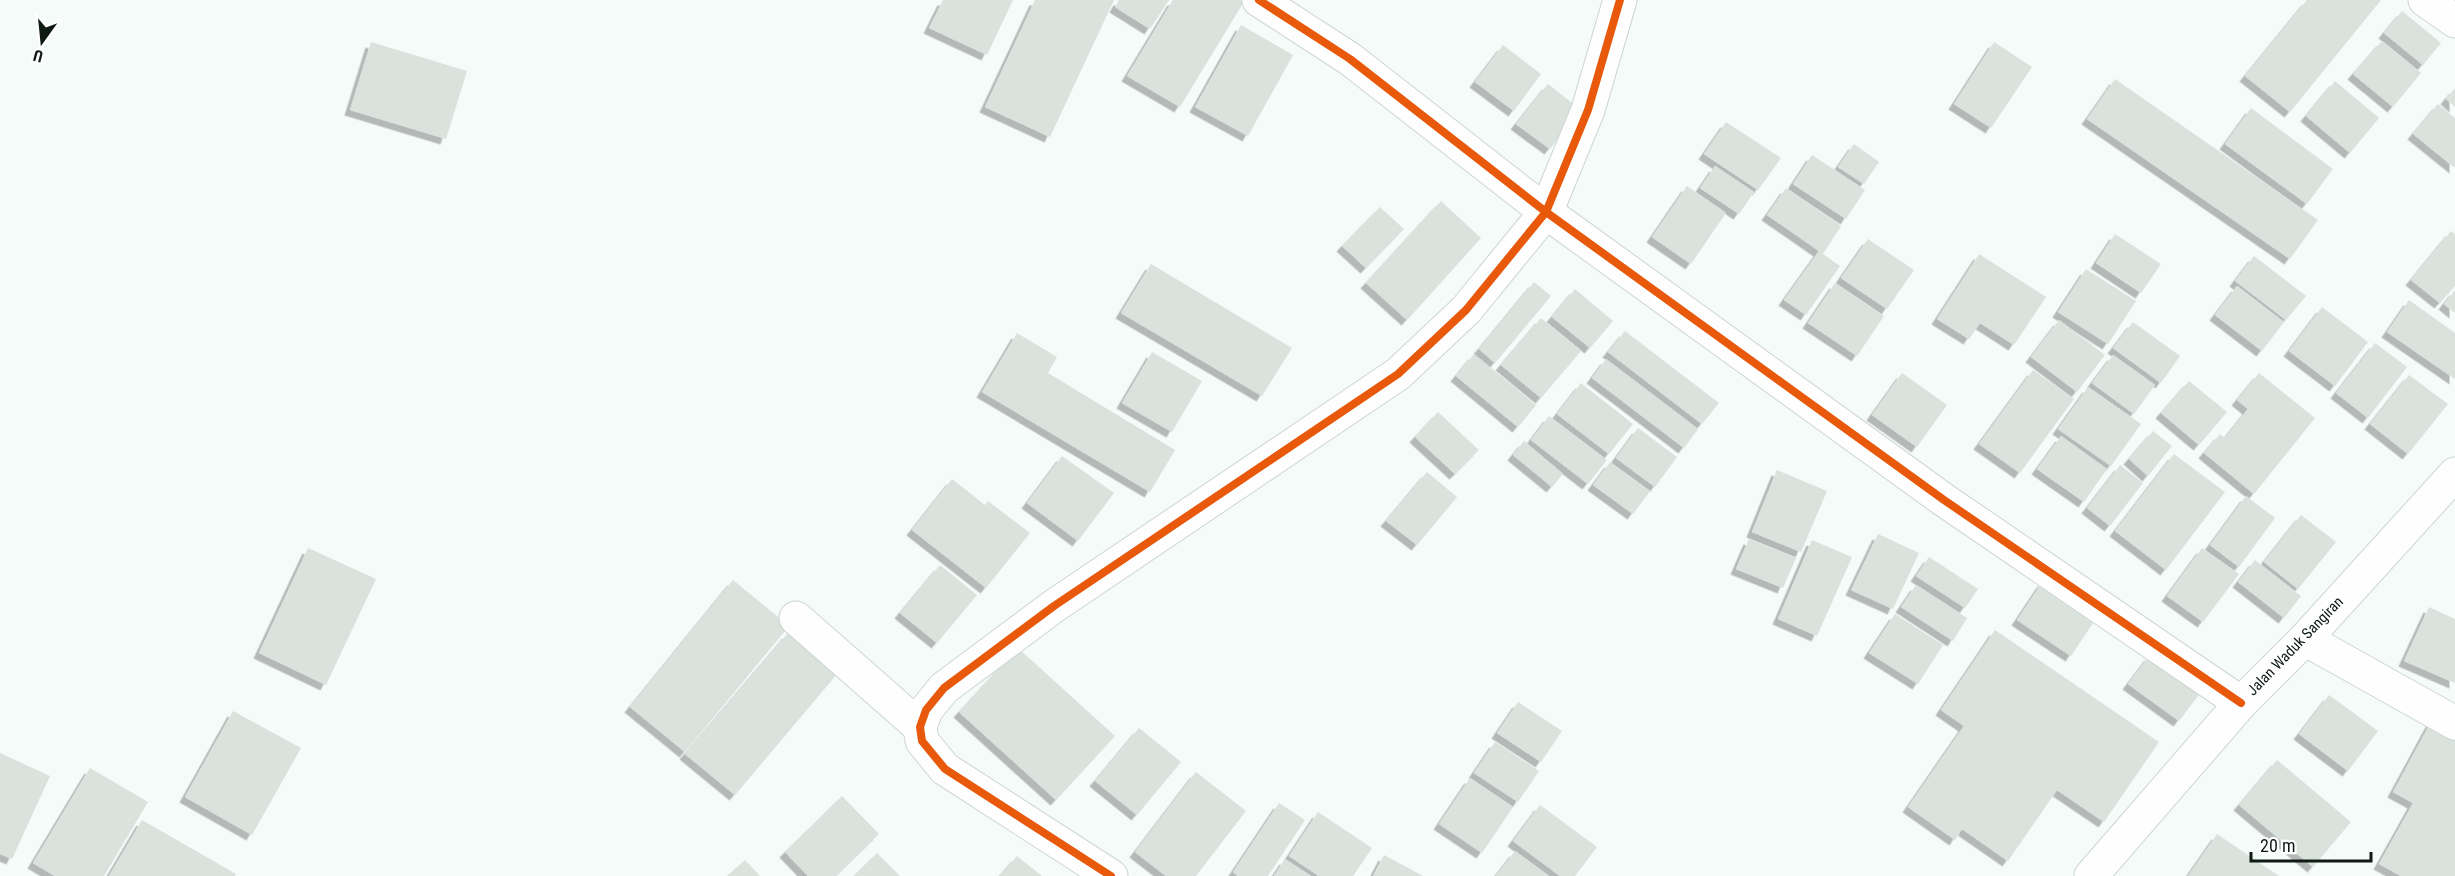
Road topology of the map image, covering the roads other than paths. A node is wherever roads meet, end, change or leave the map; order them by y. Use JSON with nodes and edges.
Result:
{"nodes":[{"id":1,"x":1259,"y":0,"type":"edge"},
{"id":2,"x":1620,"y":0,"type":"edge"},
{"id":3,"x":2425,"y":0,"type":"edge"},
{"id":4,"x":2455,"y":21,"type":"edge"},
{"id":5,"x":1546,"y":212,"type":"junction"},
{"id":6,"x":2455,"y":474,"type":"edge"},
{"id":7,"x":796,"y":618,"type":"dead end"},
{"id":8,"x":2305,"y":639,"type":"junction"},
{"id":9,"x":2241,"y":703,"type":"junction"},
{"id":10,"x":2455,"y":723,"type":"edge"},
{"id":11,"x":920,"y":727,"type":"junction"},
{"id":12,"x":1111,"y":876,"type":"edge"},
{"id":13,"x":2091,"y":876,"type":"edge"}],
"edges":[{"from":1,"to":5,"type":"street"},
{"from":2,"to":5,"type":"street"},
{"from":3,"to":4,"type":"street"},
{"from":5,"to":9,"type":"street"},
{"from":5,"to":11,"type":"street"},
{"from":6,"to":8,"type":"street","name":"Jalan Waduk Sangiran"},
{"from":7,"to":11,"type":"street"},
{"from":8,"to":9,"type":"street","name":"Jalan Waduk Sangiran"},
{"from":8,"to":10,"type":"street"},
{"from":9,"to":13,"type":"street","name":"Jalan Waduk Sangiran"},
{"from":11,"to":12,"type":"street"}]}
